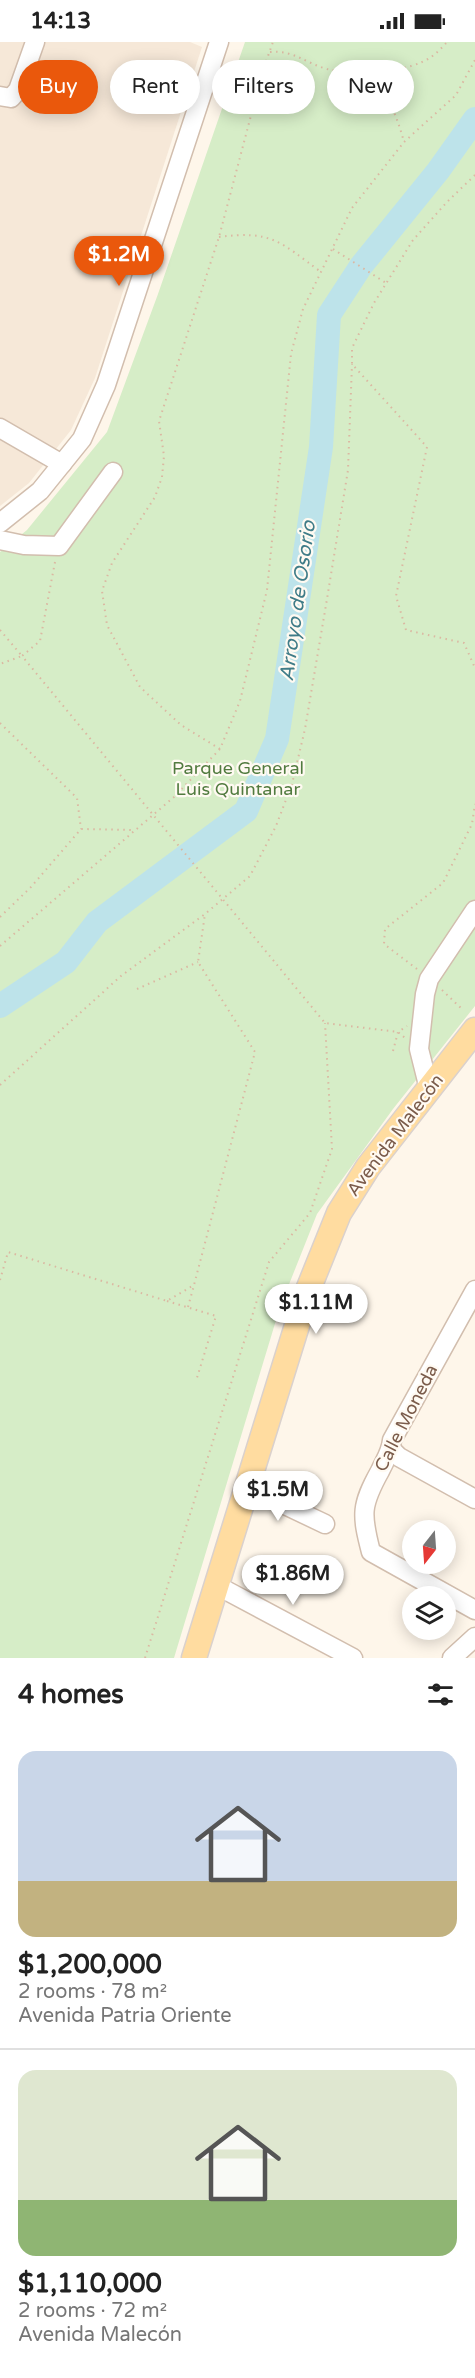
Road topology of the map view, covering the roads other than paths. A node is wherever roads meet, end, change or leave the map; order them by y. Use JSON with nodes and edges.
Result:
{"nodes":[{"id":1,"x":35,"y":42,"type":"edge"},
{"id":2,"x":218,"y":42,"type":"edge"},
{"id":3,"x":5,"y":97,"type":"edge"},
{"id":4,"x":0,"y":428,"type":"edge"},
{"id":5,"x":62,"y":464,"type":"junction"},
{"id":6,"x":113,"y":472,"type":"dead end"},
{"id":7,"x":0,"y":523,"type":"edge"},
{"id":8,"x":0,"y":540,"type":"edge"},
{"id":9,"x":475,"y":910,"type":"edge"},
{"id":10,"x":469,"y":1020,"type":"edge"},
{"id":11,"x":429,"y":1089,"type":"junction"},
{"id":12,"x":475,"y":1290,"type":"edge"},
{"id":13,"x":391,"y":1449,"type":"junction"},
{"id":14,"x":247,"y":1487,"type":"junction"},
{"id":15,"x":474,"y":1494,"type":"edge"},
{"id":16,"x":325,"y":1524,"type":"dead end"},
{"id":17,"x":216,"y":1585,"type":"junction"},
{"id":18,"x":475,"y":1610,"type":"edge"},
{"id":19,"x":475,"y":1637,"type":"edge"},
{"id":20,"x":194,"y":1658,"type":"edge"},
{"id":21,"x":353,"y":1658,"type":"edge"},
{"id":22,"x":452,"y":1658,"type":"edge"}],
"edges":[{"from":1,"to":3,"type":"street"},
{"from":2,"to":5,"type":"street"},
{"from":4,"to":5,"type":"street"},
{"from":5,"to":7,"type":"street"},
{"from":6,"to":8,"type":"street"},
{"from":9,"to":11,"type":"street"},
{"from":10,"to":11,"type":"main road","name":"Avenida Malecón"},
{"from":11,"to":14,"type":"main road","name":"Avenida Malecón"},
{"from":12,"to":13,"type":"street","name":"Calle Moneda"},
{"from":13,"to":15,"type":"street"},
{"from":13,"to":18,"type":"street","name":"Calle Moneda"},
{"from":14,"to":16,"type":"street"},
{"from":14,"to":17,"type":"main road","name":"Avenida Malecón"},
{"from":17,"to":20,"type":"main road","name":"Avenida Malecón"},
{"from":17,"to":21,"type":"street"},
{"from":19,"to":22,"type":"street"}]}
